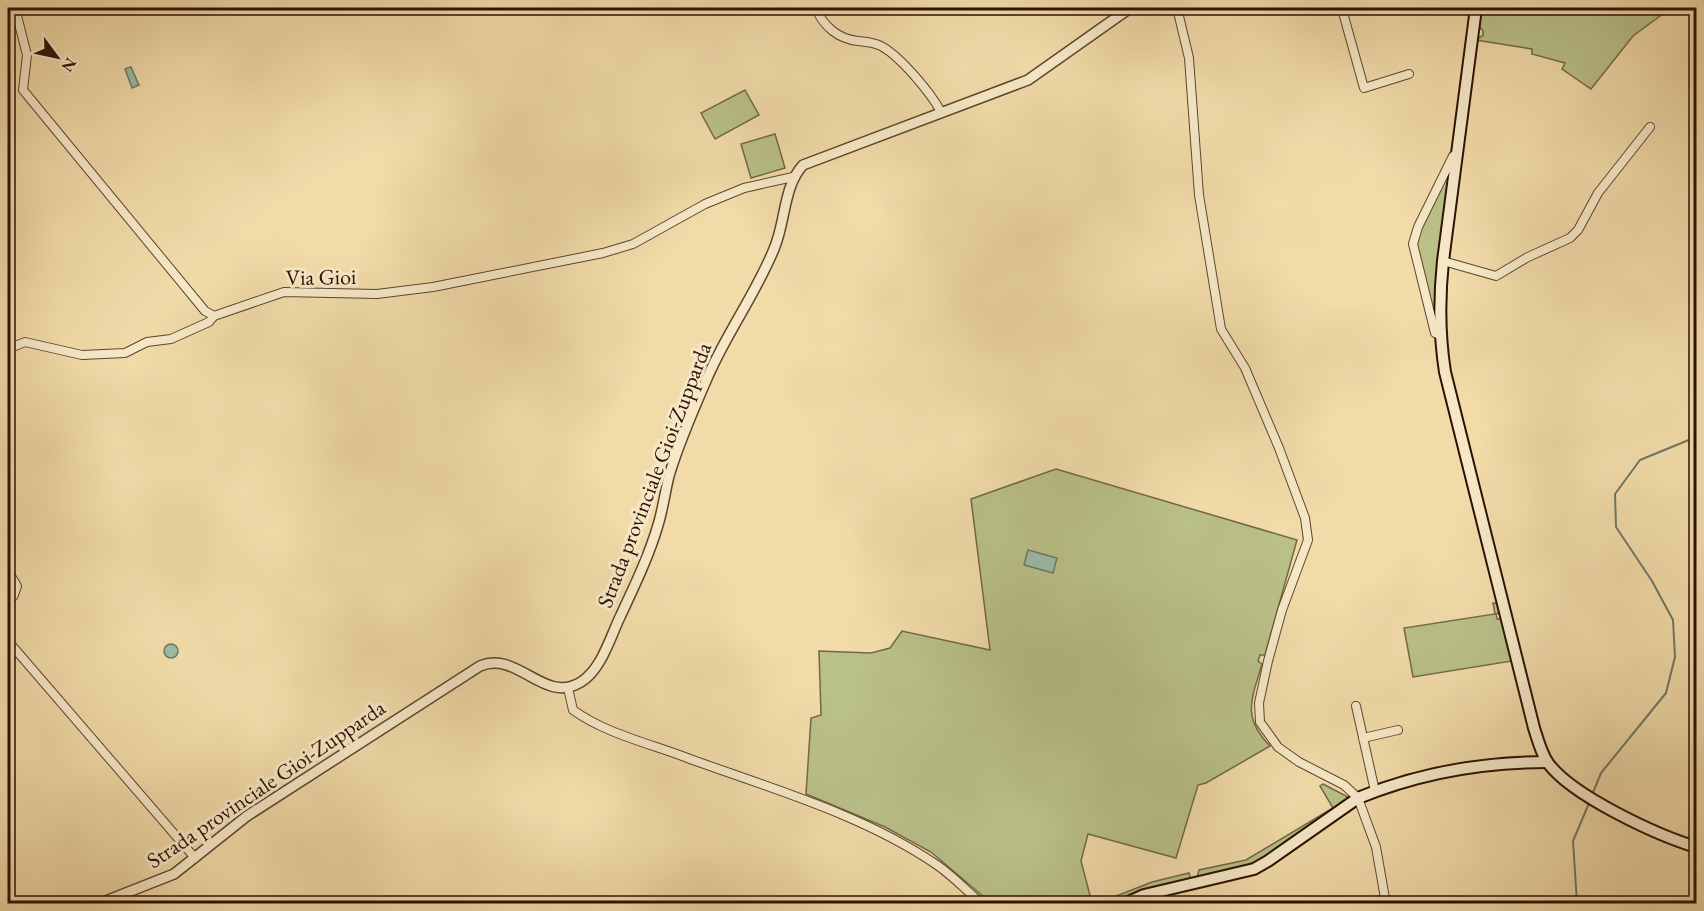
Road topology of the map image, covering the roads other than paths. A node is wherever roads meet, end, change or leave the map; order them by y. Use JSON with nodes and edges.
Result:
{"nodes":[{"id":1,"x":15,"y":8,"type":"edge"},
{"id":2,"x":816,"y":8,"type":"edge"},
{"id":3,"x":1130,"y":8,"type":"edge"},
{"id":4,"x":1177,"y":8,"type":"edge"},
{"id":5,"x":1347,"y":8,"type":"edge"},
{"id":6,"x":1476,"y":8,"type":"edge"},
{"id":7,"x":1409,"y":74,"type":"dead end"},
{"id":8,"x":940,"y":112,"type":"junction"},
{"id":9,"x":1650,"y":127,"type":"dead end"},
{"id":10,"x":1457,"y":153,"type":"junction"},
{"id":11,"x":793,"y":177,"type":"junction"},
{"id":12,"x":1443,"y":261,"type":"junction"},
{"id":13,"x":214,"y":316,"type":"junction"},
{"id":14,"x":1440,"y":335,"type":"junction"},
{"id":15,"x":8,"y":349,"type":"edge"},
{"id":16,"x":8,"y":571,"type":"edge"},
{"id":17,"x":8,"y":603,"type":"edge"},
{"id":18,"x":8,"y":641,"type":"edge"},
{"id":19,"x":568,"y":688,"type":"junction"},
{"id":20,"x":1356,"y":706,"type":"dead end"},
{"id":21,"x":1398,"y":730,"type":"dead end"},
{"id":22,"x":1363,"y":738,"type":"junction"},
{"id":23,"x":1547,"y":762,"type":"junction"},
{"id":24,"x":1375,"y":791,"type":"junction"},
{"id":25,"x":1358,"y":798,"type":"junction"},
{"id":26,"x":1696,"y":847,"type":"edge"},
{"id":27,"x":195,"y":858,"type":"junction"},
{"id":28,"x":98,"y":903,"type":"edge"},
{"id":29,"x":982,"y":903,"type":"edge"},
{"id":30,"x":1124,"y":903,"type":"edge"},
{"id":31,"x":1386,"y":903,"type":"edge"}],
"edges":[{"from":1,"to":13,"type":"street"},
{"from":2,"to":8,"type":"street"},
{"from":3,"to":8,"type":"street"},
{"from":4,"to":25,"type":"street"},
{"from":5,"to":7,"type":"street"},
{"from":6,"to":10,"type":"main road"},
{"from":8,"to":11,"type":"street"},
{"from":9,"to":12,"type":"street"},
{"from":10,"to":12,"type":"main road"},
{"from":10,"to":14,"type":"street"},
{"from":11,"to":13,"type":"street","name":"Via Gioi"},
{"from":11,"to":19,"type":"street","name":"Strada provinciale Gioi-Zupparda"},
{"from":12,"to":14,"type":"main road"},
{"from":13,"to":15,"type":"street","name":"Via Gioi"},
{"from":14,"to":23,"type":"main road"},
{"from":16,"to":17,"type":"street"},
{"from":18,"to":27,"type":"street"},
{"from":19,"to":27,"type":"street","name":"Strada provinciale Gioi-Zupparda"},
{"from":19,"to":29,"type":"street"},
{"from":20,"to":22,"type":"street"},
{"from":21,"to":22,"type":"street"},
{"from":22,"to":24,"type":"street"},
{"from":23,"to":24,"type":"main road"},
{"from":23,"to":26,"type":"main road"},
{"from":24,"to":25,"type":"main road"},
{"from":25,"to":30,"type":"main road"},
{"from":25,"to":31,"type":"street"},
{"from":27,"to":28,"type":"street","name":"Strada provinciale Gioi-Zupparda"}]}
